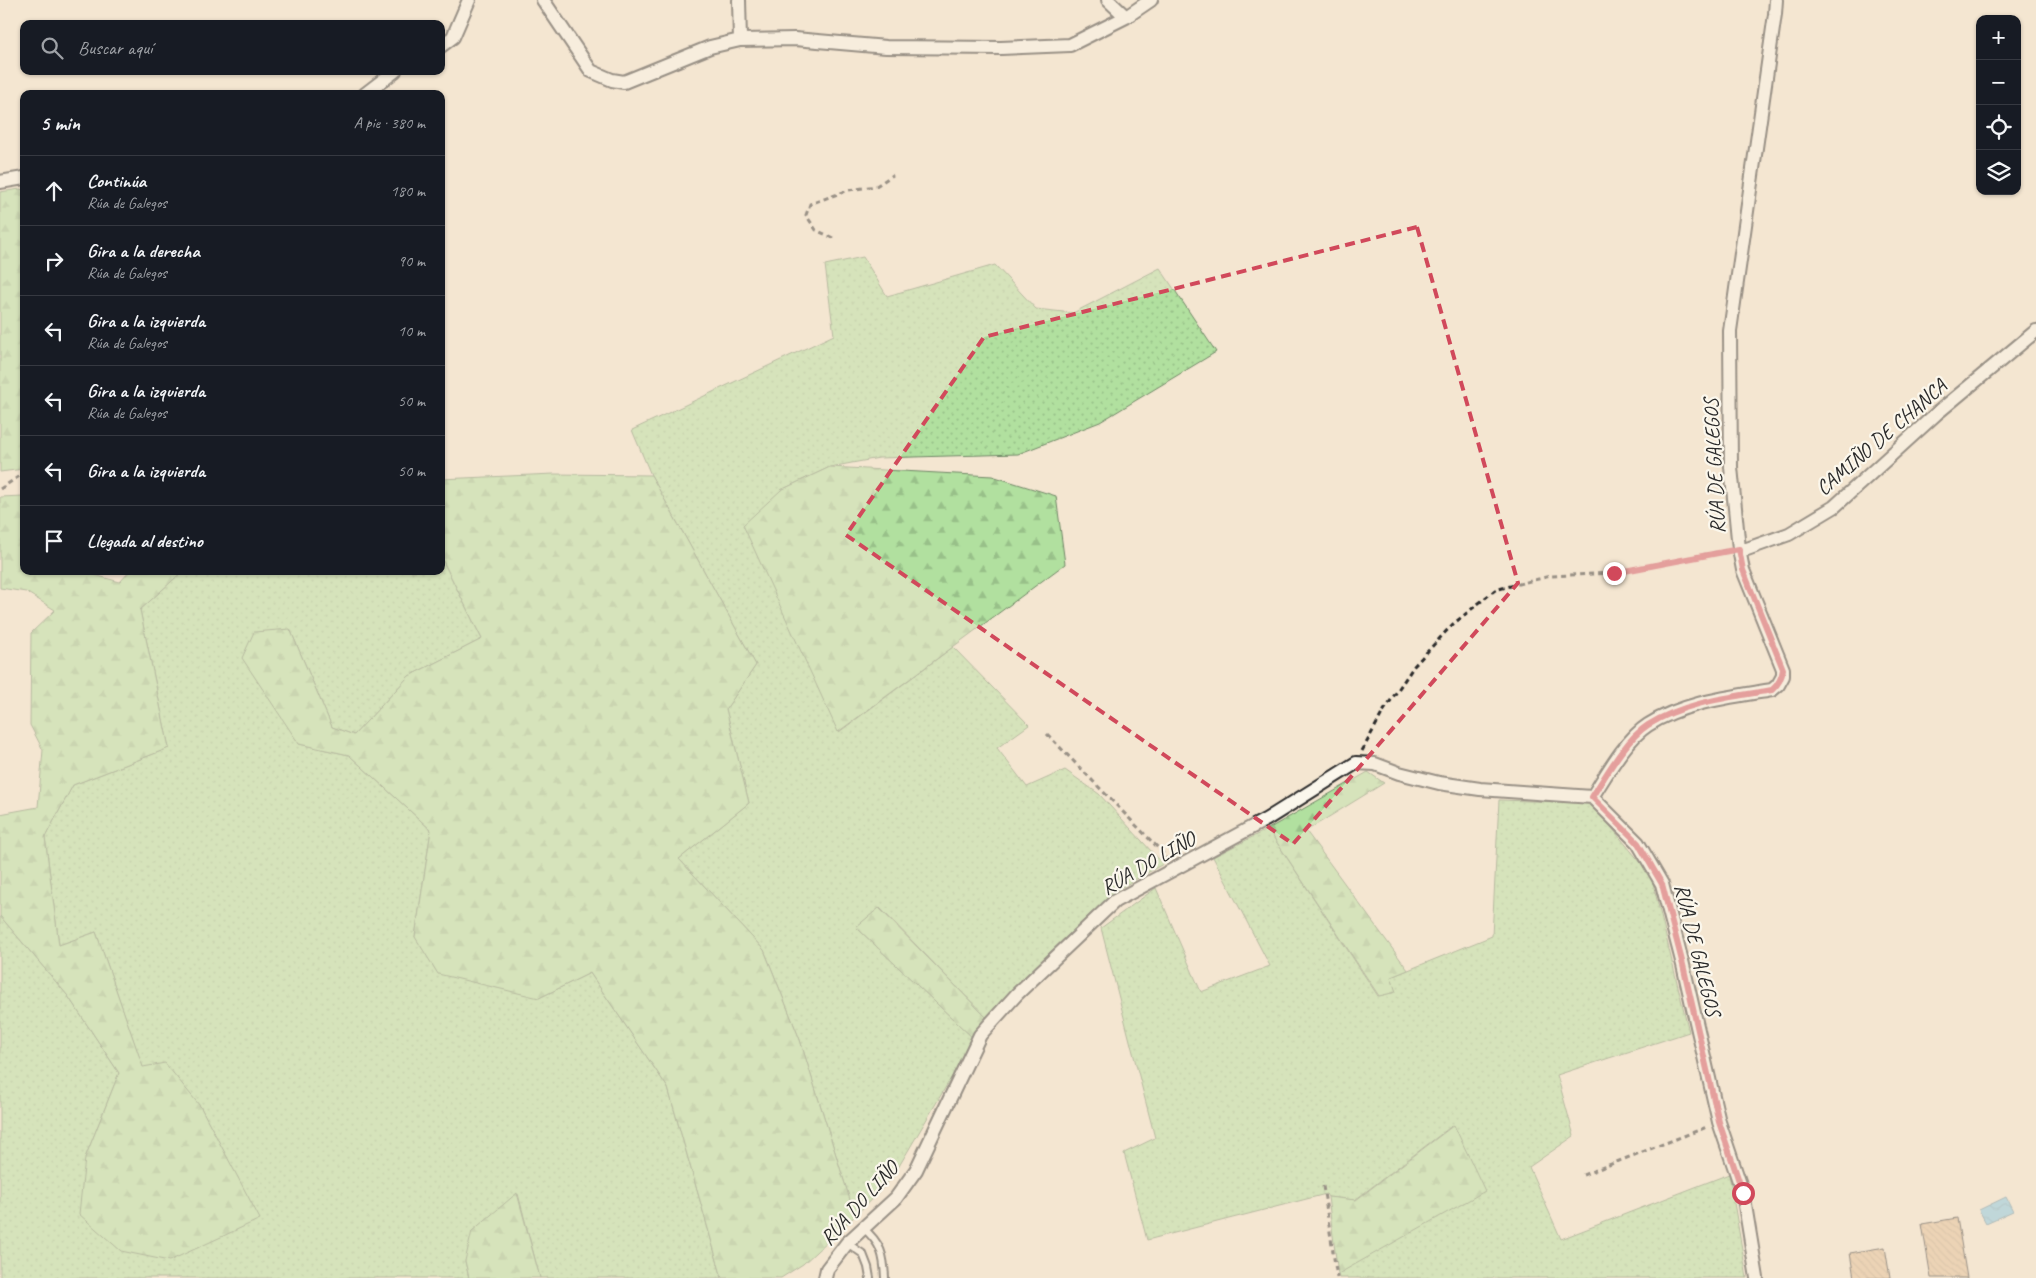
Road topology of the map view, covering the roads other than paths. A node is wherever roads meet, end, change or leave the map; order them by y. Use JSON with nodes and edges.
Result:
{"nodes":[{"id":1,"x":469,"y":0,"type":"edge"},
{"id":2,"x":543,"y":0,"type":"edge"},
{"id":3,"x":739,"y":0,"type":"edge"},
{"id":4,"x":1108,"y":0,"type":"edge"},
{"id":5,"x":1152,"y":0,"type":"edge"},
{"id":6,"x":1776,"y":0,"type":"edge"},
{"id":7,"x":1126,"y":17,"type":"junction"},
{"id":8,"x":740,"y":40,"type":"junction"},
{"id":9,"x":445,"y":43,"type":"edge"},
{"id":10,"x":390,"y":75,"type":"edge"},
{"id":11,"x":370,"y":90,"type":"edge"},
{"id":12,"x":20,"y":179,"type":"edge"},
{"id":13,"x":0,"y":182,"type":"edge"},
{"id":14,"x":2036,"y":331,"type":"edge"},
{"id":15,"x":1739,"y":549,"type":"junction"},
{"id":16,"x":1592,"y":797,"type":"junction"},
{"id":17,"x":863,"y":1228,"type":"junction"},
{"id":18,"x":847,"y":1243,"type":"junction"},
{"id":19,"x":825,"y":1278,"type":"edge"},
{"id":20,"x":870,"y":1278,"type":"edge"},
{"id":21,"x":885,"y":1278,"type":"edge"},
{"id":22,"x":1757,"y":1278,"type":"edge"}],
"edges":[{"from":1,"to":9,"type":"street"},
{"from":2,"to":8,"type":"street"},
{"from":3,"to":8,"type":"street"},
{"from":4,"to":7,"type":"street"},
{"from":5,"to":7,"type":"street"},
{"from":6,"to":15,"type":"street","name":"RÚA DE GALEGOS"},
{"from":7,"to":8,"type":"street"},
{"from":10,"to":11,"type":"street"},
{"from":12,"to":13,"type":"street"},
{"from":14,"to":15,"type":"street","name":"CAMIÑO DE CHANCA"},
{"from":15,"to":16,"type":"street","name":"RÚA DE GALEGOS"},
{"from":16,"to":17,"type":"street","name":"RÚA DO LIÑO"},
{"from":16,"to":22,"type":"street","name":"RÚA DE GALEGOS"},
{"from":17,"to":18,"type":"street","name":"RÚA DO LIÑO"},
{"from":17,"to":21,"type":"lane"},
{"from":18,"to":19,"type":"street","name":"RÚA DO LIÑO"},
{"from":18,"to":20,"type":"lane"}]}
